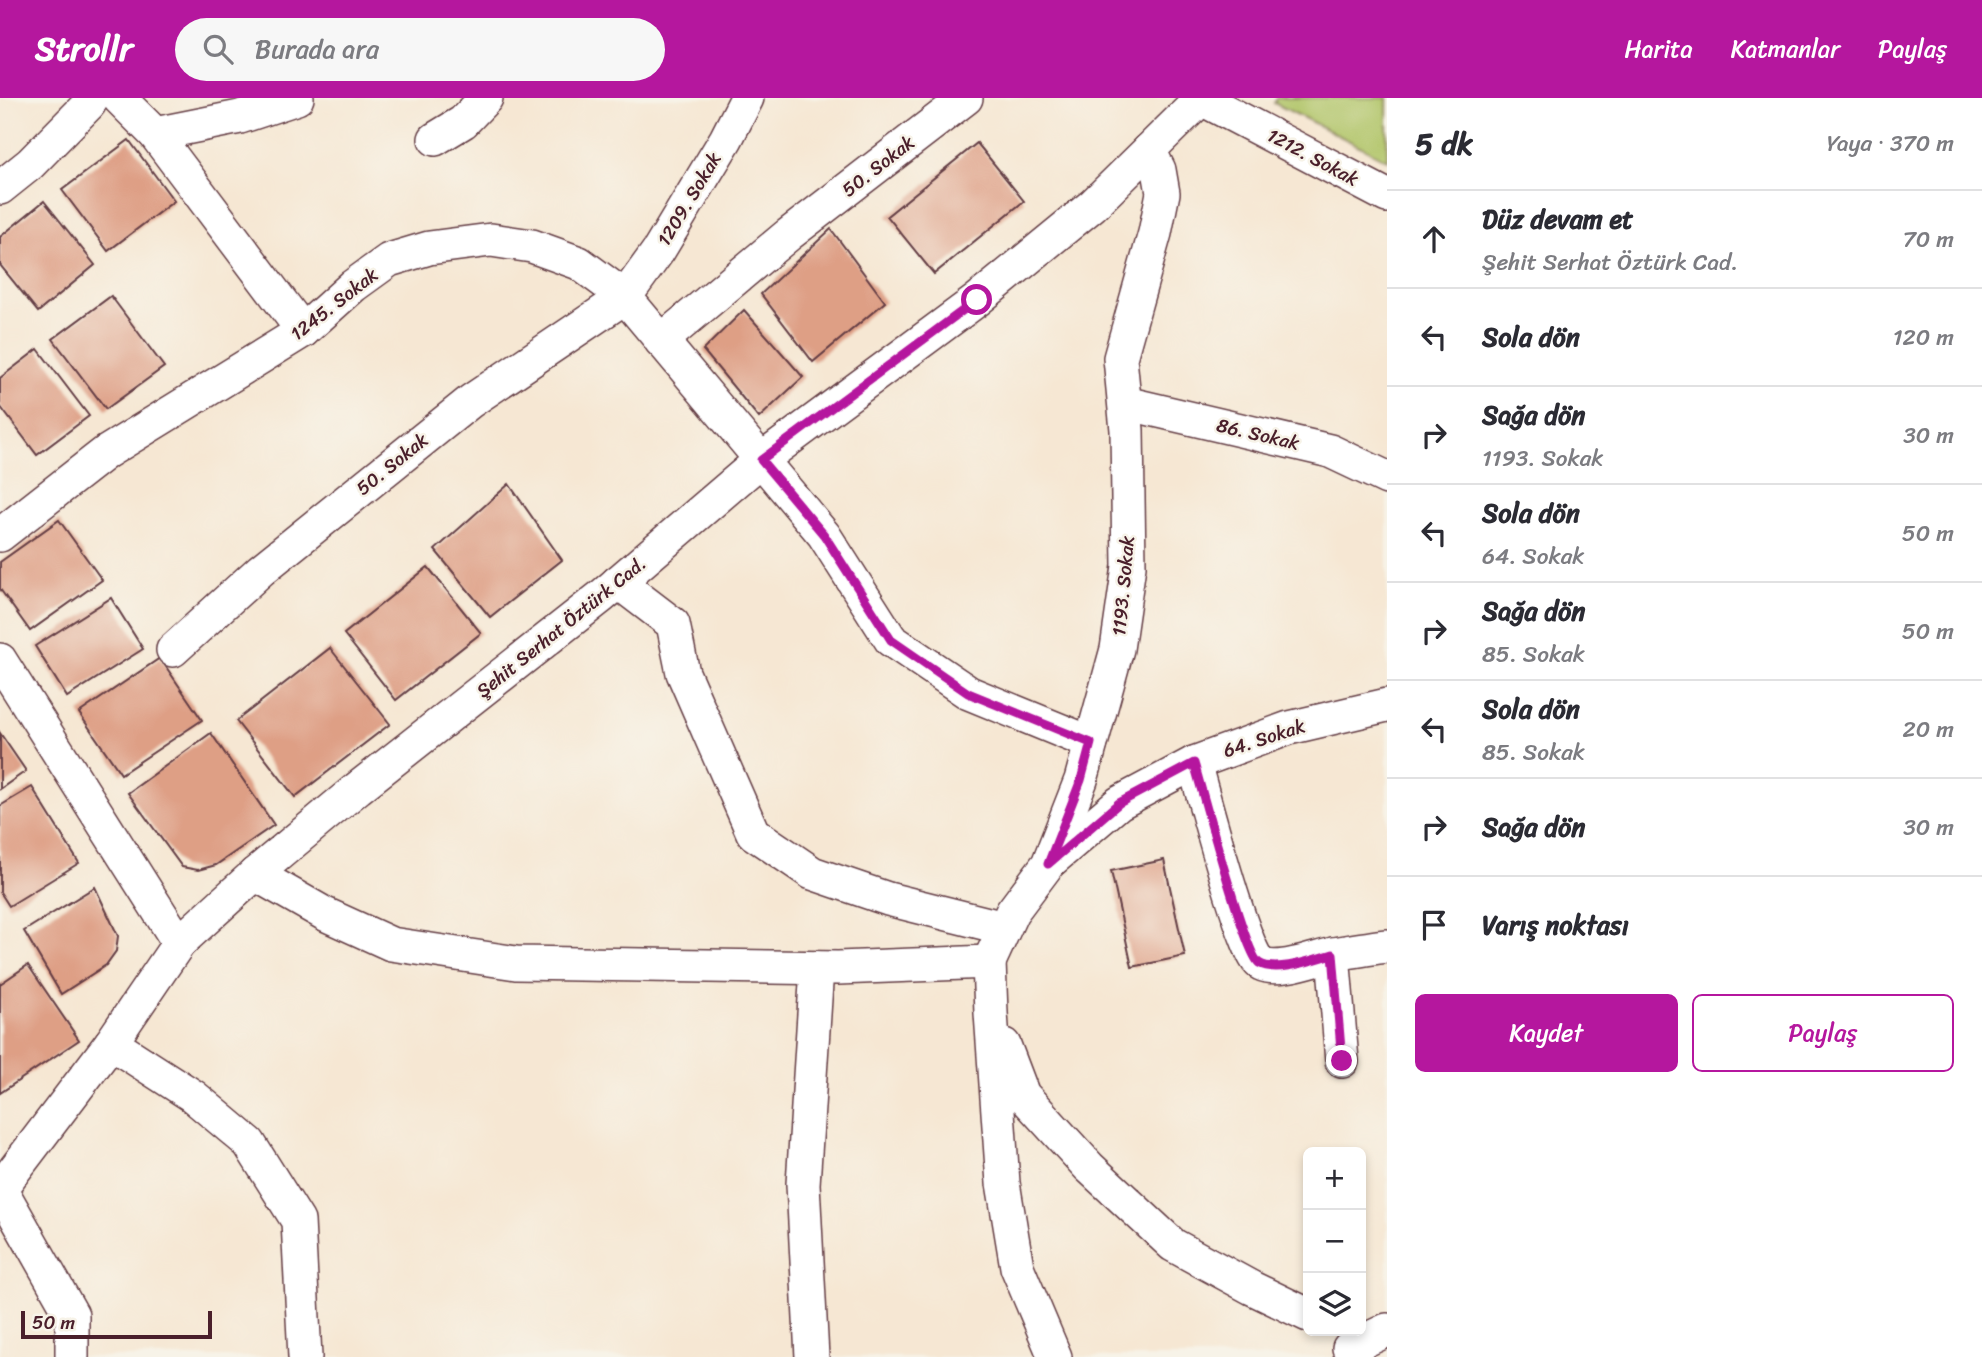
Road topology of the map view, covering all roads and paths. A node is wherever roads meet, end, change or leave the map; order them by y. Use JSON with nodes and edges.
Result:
{"nodes":[{"id":1,"x":91,"y":98,"type":"edge"},
{"id":2,"x":119,"y":98,"type":"edge"},
{"id":3,"x":297,"y":98,"type":"edge"},
{"id":4,"x":486,"y":98,"type":"edge"},
{"id":5,"x":747,"y":98,"type":"edge"},
{"id":6,"x":966,"y":98,"type":"edge"},
{"id":7,"x":1201,"y":98,"type":"edge"},
{"id":8,"x":155,"y":134,"type":"junction"},
{"id":9,"x":435,"y":139,"type":"dead end"},
{"id":10,"x":1149,"y":150,"type":"junction"},
{"id":11,"x":0,"y":188,"type":"edge"},
{"id":12,"x":1387,"y":196,"type":"edge"},
{"id":13,"x":625,"y":297,"type":"junction"},
{"id":14,"x":303,"y":331,"type":"junction"},
{"id":15,"x":661,"y":341,"type":"junction"},
{"id":16,"x":1125,"y":403,"type":"junction"},
{"id":17,"x":761,"y":460,"type":"junction"},
{"id":18,"x":1387,"y":478,"type":"edge"},
{"id":19,"x":0,"y":535,"type":"edge"},
{"id":20,"x":618,"y":582,"type":"junction"},
{"id":21,"x":173,"y":650,"type":"dead end"},
{"id":22,"x":0,"y":660,"type":"edge"},
{"id":23,"x":1387,"y":705,"type":"edge"},
{"id":24,"x":1091,"y":743,"type":"junction"},
{"id":25,"x":1194,"y":763,"type":"junction"},
{"id":26,"x":1048,"y":864,"type":"junction"},
{"id":27,"x":255,"y":874,"type":"junction"},
{"id":28,"x":1004,"y":928,"type":"junction"},
{"id":29,"x":179,"y":943,"type":"junction"},
{"id":30,"x":1387,"y":946,"type":"edge"},
{"id":31,"x":1333,"y":954,"type":"junction"},
{"id":32,"x":989,"y":962,"type":"junction"},
{"id":33,"x":817,"y":968,"type":"junction"},
{"id":34,"x":991,"y":1013,"type":"junction"},
{"id":35,"x":111,"y":1043,"type":"junction"},
{"id":36,"x":1342,"y":1061,"type":"dead end"},
{"id":37,"x":0,"y":1189,"type":"edge"},
{"id":38,"x":1303,"y":1313,"type":"edge"},
{"id":39,"x":1387,"y":1330,"type":"edge"},
{"id":40,"x":1347,"y":1345,"type":"edge"},
{"id":41,"x":72,"y":1357,"type":"edge"},
{"id":42,"x":305,"y":1357,"type":"edge"},
{"id":43,"x":812,"y":1357,"type":"edge"},
{"id":44,"x":1055,"y":1357,"type":"edge"}],
"edges":[{"from":1,"to":11,"type":"street"},
{"from":2,"to":8,"type":"street"},
{"from":3,"to":8,"type":"street"},
{"from":4,"to":9,"type":"street"},
{"from":5,"to":13,"type":"street","name":"1209. Sokak"},
{"from":6,"to":15,"type":"street","name":"50. Sokak"},
{"from":7,"to":10,"type":"street","name":"Şehit Serhat Öztürk Cad."},
{"from":7,"to":12,"type":"street","name":"1212. Sokak"},
{"from":8,"to":14,"type":"street"},
{"from":10,"to":16,"type":"street","name":"1193. Sokak"},
{"from":10,"to":17,"type":"street","name":"Şehit Serhat Öztürk Cad."},
{"from":13,"to":14,"type":"street","name":"1245. Sokak"},
{"from":13,"to":15,"type":"street","name":"1245. Sokak"},
{"from":13,"to":21,"type":"street","name":"50. Sokak"},
{"from":14,"to":19,"type":"street","name":"1245. Sokak"},
{"from":15,"to":17,"type":"street","name":"1245. Sokak"},
{"from":16,"to":18,"type":"street","name":"86. Sokak"},
{"from":16,"to":24,"type":"street","name":"1193. Sokak"},
{"from":17,"to":20,"type":"street","name":"Şehit Serhat Öztürk Cad."},
{"from":17,"to":24,"type":"street","name":"1245. Sokak"},
{"from":20,"to":27,"type":"street","name":"Şehit Serhat Öztürk Cad."},
{"from":20,"to":28,"type":"street"},
{"from":22,"to":29,"type":"street"},
{"from":23,"to":25,"type":"street","name":"64. Sokak"},
{"from":24,"to":26,"type":"street","name":"1193. Sokak"},
{"from":25,"to":26,"type":"street","name":"64. Sokak"},
{"from":25,"to":31,"type":"street"},
{"from":26,"to":28,"type":"street","name":"1193. Sokak"},
{"from":27,"to":29,"type":"street","name":"Şehit Serhat Öztürk Cad."},
{"from":27,"to":33,"type":"street"},
{"from":28,"to":32,"type":"street","name":"1193. Sokak"},
{"from":29,"to":35,"type":"street","name":"Şehit Serhat Öztürk Cad."},
{"from":30,"to":31,"type":"street"},
{"from":31,"to":36,"type":"street"},
{"from":32,"to":33,"type":"street"},
{"from":32,"to":34,"type":"street"},
{"from":33,"to":43,"type":"street"},
{"from":34,"to":38,"type":"street"},
{"from":34,"to":44,"type":"street"},
{"from":35,"to":37,"type":"street","name":"Şehit Serhat Öztürk Cad."},
{"from":35,"to":42,"type":"street"},
{"from":37,"to":41,"type":"street"},
{"from":39,"to":40,"type":"street"}]}
